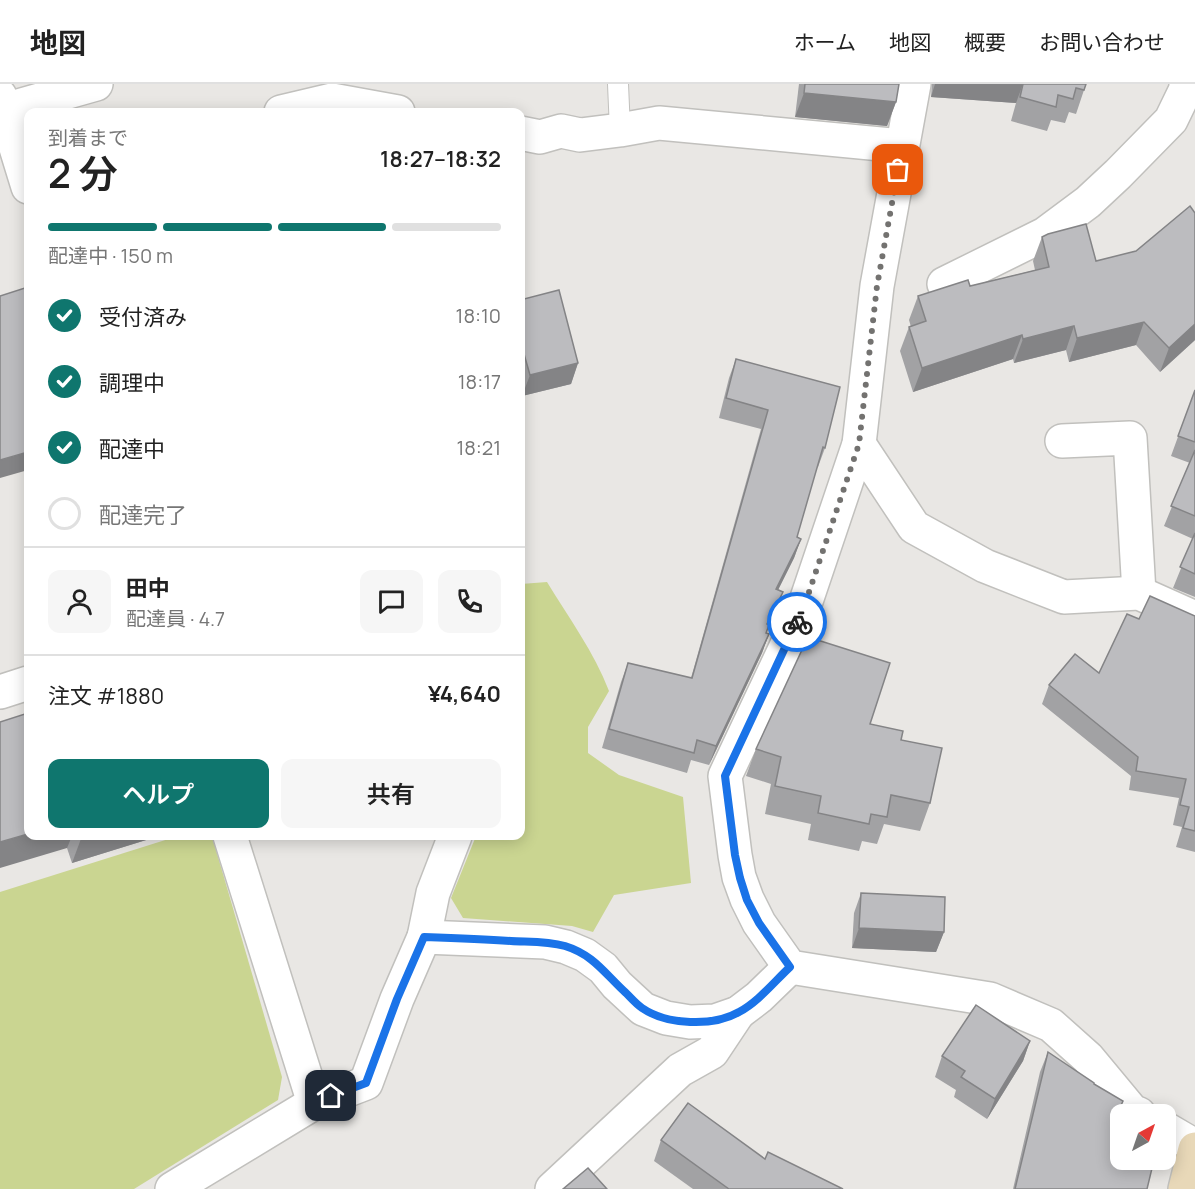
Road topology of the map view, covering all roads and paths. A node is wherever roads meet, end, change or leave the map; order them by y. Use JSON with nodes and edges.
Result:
{"nodes":[{"id":1,"x":96,"y":84,"type":"edge"},
{"id":2,"x":618,"y":84,"type":"edge"},
{"id":3,"x":914,"y":84,"type":"edge"},
{"id":4,"x":1186,"y":84,"type":"edge"},
{"id":5,"x":329,"y":99,"type":"edge"},
{"id":6,"x":2,"y":103,"type":"edge"},
{"id":7,"x":296,"y":108,"type":"edge"},
{"id":8,"x":377,"y":108,"type":"edge"},
{"id":9,"x":620,"y":130,"type":"junction"},
{"id":10,"x":525,"y":134,"type":"edge"},
{"id":11,"x":902,"y":146,"type":"junction"},
{"id":12,"x":24,"y":174,"type":"edge"},
{"id":13,"x":944,"y":284,"type":"dead end"},
{"id":14,"x":1062,"y":441,"type":"dead end"},
{"id":15,"x":859,"y":444,"type":"junction"},
{"id":16,"x":1139,"y":593,"type":"junction"},
{"id":17,"x":1195,"y":618,"type":"edge"},
{"id":18,"x":24,"y":684,"type":"edge"},
{"id":19,"x":0,"y":692,"type":"edge"},
{"id":20,"x":231,"y":840,"type":"edge"},
{"id":21,"x":453,"y":840,"type":"edge"},
{"id":22,"x":424,"y":937,"type":"junction"},
{"id":23,"x":790,"y":967,"type":"junction"},
{"id":24,"x":738,"y":1013,"type":"junction"},
{"id":25,"x":314,"y":1103,"type":"junction"},
{"id":26,"x":1126,"y":1104,"type":"edge"},
{"id":27,"x":1176,"y":1136,"type":"edge"},
{"id":28,"x":1195,"y":1148,"type":"edge"},
{"id":29,"x":172,"y":1189,"type":"edge"},
{"id":30,"x":552,"y":1189,"type":"edge"},
{"id":31,"x":1185,"y":1189,"type":"edge"}],
"edges":[{"from":1,"to":6,"type":"street"},
{"from":2,"to":9,"type":"lane"},
{"from":3,"to":11,"type":"street"},
{"from":4,"to":13,"type":"street"},
{"from":5,"to":7,"type":"street"},
{"from":5,"to":8,"type":"street"},
{"from":6,"to":12,"type":"street"},
{"from":9,"to":10,"type":"street"},
{"from":9,"to":11,"type":"street"},
{"from":11,"to":15,"type":"street"},
{"from":14,"to":16,"type":"street"},
{"from":15,"to":16,"type":"street"},
{"from":15,"to":23,"type":"street"},
{"from":16,"to":17,"type":"street"},
{"from":18,"to":19,"type":"street"},
{"from":20,"to":25,"type":"street"},
{"from":21,"to":22,"type":"street"},
{"from":22,"to":24,"type":"street"},
{"from":22,"to":25,"type":"street"},
{"from":23,"to":24,"type":"street"},
{"from":23,"to":26,"type":"street"},
{"from":24,"to":30,"type":"street"},
{"from":25,"to":29,"type":"street"},
{"from":27,"to":28,"type":"street"},
{"from":28,"to":31,"type":"main road"}]}
